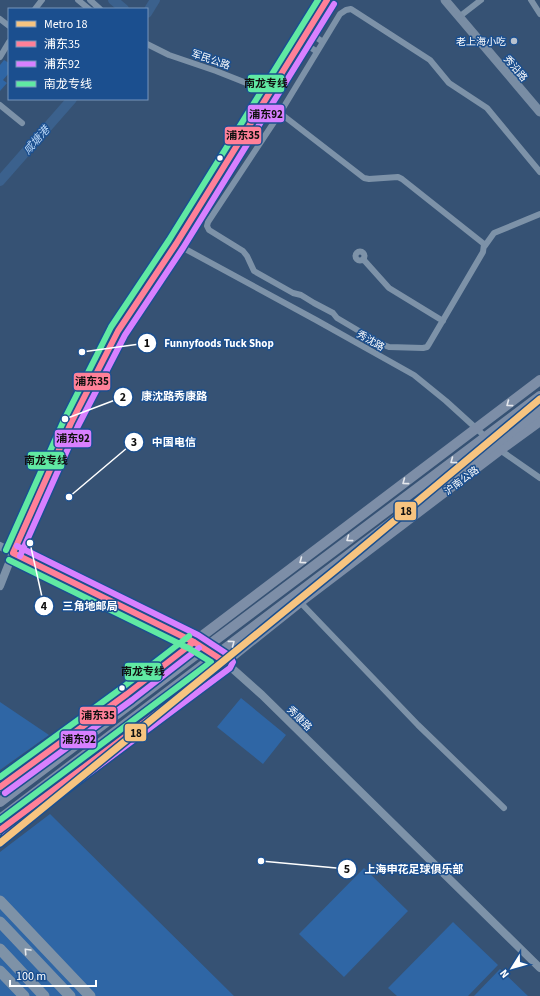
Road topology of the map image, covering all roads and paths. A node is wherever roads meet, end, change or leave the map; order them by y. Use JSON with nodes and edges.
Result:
{"nodes":[{"id":1,"x":78,"y":0,"type":"edge"},
{"id":2,"x":90,"y":0,"type":"edge"},
{"id":3,"x":327,"y":0,"type":"edge"},
{"id":4,"x":445,"y":0,"type":"edge"},
{"id":5,"x":480,"y":0,"type":"edge"},
{"id":6,"x":530,"y":0,"type":"edge"},
{"id":7,"x":88,"y":8,"type":"edge"},
{"id":8,"x":99,"y":8,"type":"edge"},
{"id":9,"x":540,"y":14,"type":"edge"},
{"id":10,"x":459,"y":17,"type":"junction"},
{"id":11,"x":0,"y":19,"type":"edge"},
{"id":12,"x":8,"y":25,"type":"edge"},
{"id":13,"x":308,"y":32,"type":"junction"},
{"id":14,"x":302,"y":42,"type":"junction"},
{"id":15,"x":323,"y":42,"type":"junction"},
{"id":16,"x":8,"y":44,"type":"edge"},
{"id":17,"x":148,"y":44,"type":"edge"},
{"id":18,"x":316,"y":51,"type":"junction"},
{"id":19,"x":2,"y":55,"type":"edge"},
{"id":20,"x":270,"y":92,"type":"junction"},
{"id":21,"x":0,"y":105,"type":"edge"},
{"id":22,"x":540,"y":112,"type":"edge"},
{"id":23,"x":280,"y":113,"type":"junction"},
{"id":24,"x":22,"y":123,"type":"dead end"},
{"id":25,"x":540,"y":172,"type":"edge"},
{"id":26,"x":540,"y":214,"type":"edge"},
{"id":27,"x":176,"y":244,"type":"junction"},
{"id":28,"x":484,"y":247,"type":"junction"},
{"id":29,"x":363,"y":260,"type":"dead end"},
{"id":30,"x":314,"y":303,"type":"junction"},
{"id":31,"x":323,"y":308,"type":"junction"},
{"id":32,"x":307,"y":315,"type":"junction"},
{"id":33,"x":316,"y":320,"type":"junction"},
{"id":34,"x":443,"y":321,"type":"junction"},
{"id":35,"x":540,"y":380,"type":"edge"},
{"id":36,"x":540,"y":396,"type":"edge"},
{"id":37,"x":540,"y":410,"type":"edge"},
{"id":38,"x":540,"y":421,"type":"edge"},
{"id":39,"x":475,"y":428,"type":"junction"},
{"id":40,"x":500,"y":450,"type":"junction"},
{"id":41,"x":540,"y":478,"type":"edge"},
{"id":42,"x":0,"y":546,"type":"edge"},
{"id":43,"x":13,"y":552,"type":"junction"},
{"id":44,"x":0,"y":586,"type":"edge"},
{"id":45,"x":300,"y":602,"type":"junction"},
{"id":46,"x":194,"y":642,"type":"junction"},
{"id":47,"x":225,"y":662,"type":"junction"},
{"id":48,"x":0,"y":787,"type":"edge"},
{"id":49,"x":0,"y":802,"type":"edge"},
{"id":50,"x":504,"y":808,"type":"dead end"},
{"id":51,"x":0,"y":819,"type":"edge"},
{"id":52,"x":0,"y":830,"type":"edge"},
{"id":53,"x":0,"y":901,"type":"edge"},
{"id":54,"x":0,"y":922,"type":"edge"},
{"id":55,"x":0,"y":950,"type":"edge"},
{"id":56,"x":540,"y":968,"type":"edge"},
{"id":57,"x":0,"y":971,"type":"edge"},
{"id":58,"x":42,"y":994,"type":"edge"},
{"id":59,"x":24,"y":996,"type":"edge"},
{"id":60,"x":70,"y":996,"type":"edge"},
{"id":61,"x":90,"y":996,"type":"edge"}],
"edges":[{"from":1,"to":7,"type":"street"},
{"from":2,"to":8,"type":"street"},
{"from":3,"to":13,"type":"street"},
{"from":4,"to":10,"type":"main road","name":"秀沿路"},
{"from":5,"to":10,"type":"street"},
{"from":6,"to":9,"type":"street"},
{"from":10,"to":22,"type":"main road","name":"秀沿路"},
{"from":11,"to":12,"type":"street"},
{"from":13,"to":14,"type":"street"},
{"from":13,"to":15,"type":"street"},
{"from":14,"to":18,"type":"street"},
{"from":14,"to":20,"type":"street"},
{"from":15,"to":18,"type":"street"},
{"from":15,"to":25,"type":"street"},
{"from":16,"to":19,"type":"street"},
{"from":17,"to":20,"type":"street","name":"军民公路"},
{"from":18,"to":23,"type":"street"},
{"from":20,"to":27,"type":"street"},
{"from":21,"to":24,"type":"street"},
{"from":23,"to":28,"type":"street"},
{"from":23,"to":30,"type":"street"},
{"from":26,"to":28,"type":"street"},
{"from":27,"to":32,"type":"street","name":"秀沈路"},
{"from":27,"to":43,"type":"street"},
{"from":28,"to":34,"type":"street"},
{"from":29,"to":34,"type":"street"},
{"from":30,"to":31,"type":"street"},
{"from":30,"to":32,"type":"street"},
{"from":31,"to":33,"type":"street"},
{"from":31,"to":34,"type":"street"},
{"from":32,"to":33,"type":"street","name":"秀沈路"},
{"from":33,"to":39,"type":"street","name":"秀沈路"},
{"from":35,"to":39,"type":"main road","one_way":true},
{"from":36,"to":49,"type":"main road","one_way":true,"bridge":true},
{"from":51,"to":37,"type":"main road","one_way":true,"bridge":true},
{"from":38,"to":40,"type":"main road","name":"沪南公路"},
{"from":39,"to":40,"type":"street","name":"秀沈路"},
{"from":39,"to":46,"type":"main road","one_way":true},
{"from":40,"to":41,"type":"street","name":"秀沈路"},
{"from":40,"to":45,"type":"main road","name":"沪南公路"},
{"from":42,"to":43,"type":"street","name":"秀康路"},
{"from":43,"to":44,"type":"street"},
{"from":43,"to":46,"type":"street","name":"秀康路"},
{"from":45,"to":47,"type":"main road","name":"沪南公路"},
{"from":45,"to":50,"type":"street"},
{"from":46,"to":47,"type":"street","name":"秀康路"},
{"from":46,"to":48,"type":"main road"},
{"from":47,"to":52,"type":"main road","name":"沪南公路"},
{"from":47,"to":56,"type":"street","name":"秀康路"},
{"from":53,"to":61,"type":"highway"},
{"from":60,"to":54,"type":"highway","one_way":true},
{"from":55,"to":58,"type":"highway"},
{"from":57,"to":59,"type":"highway"}]}
